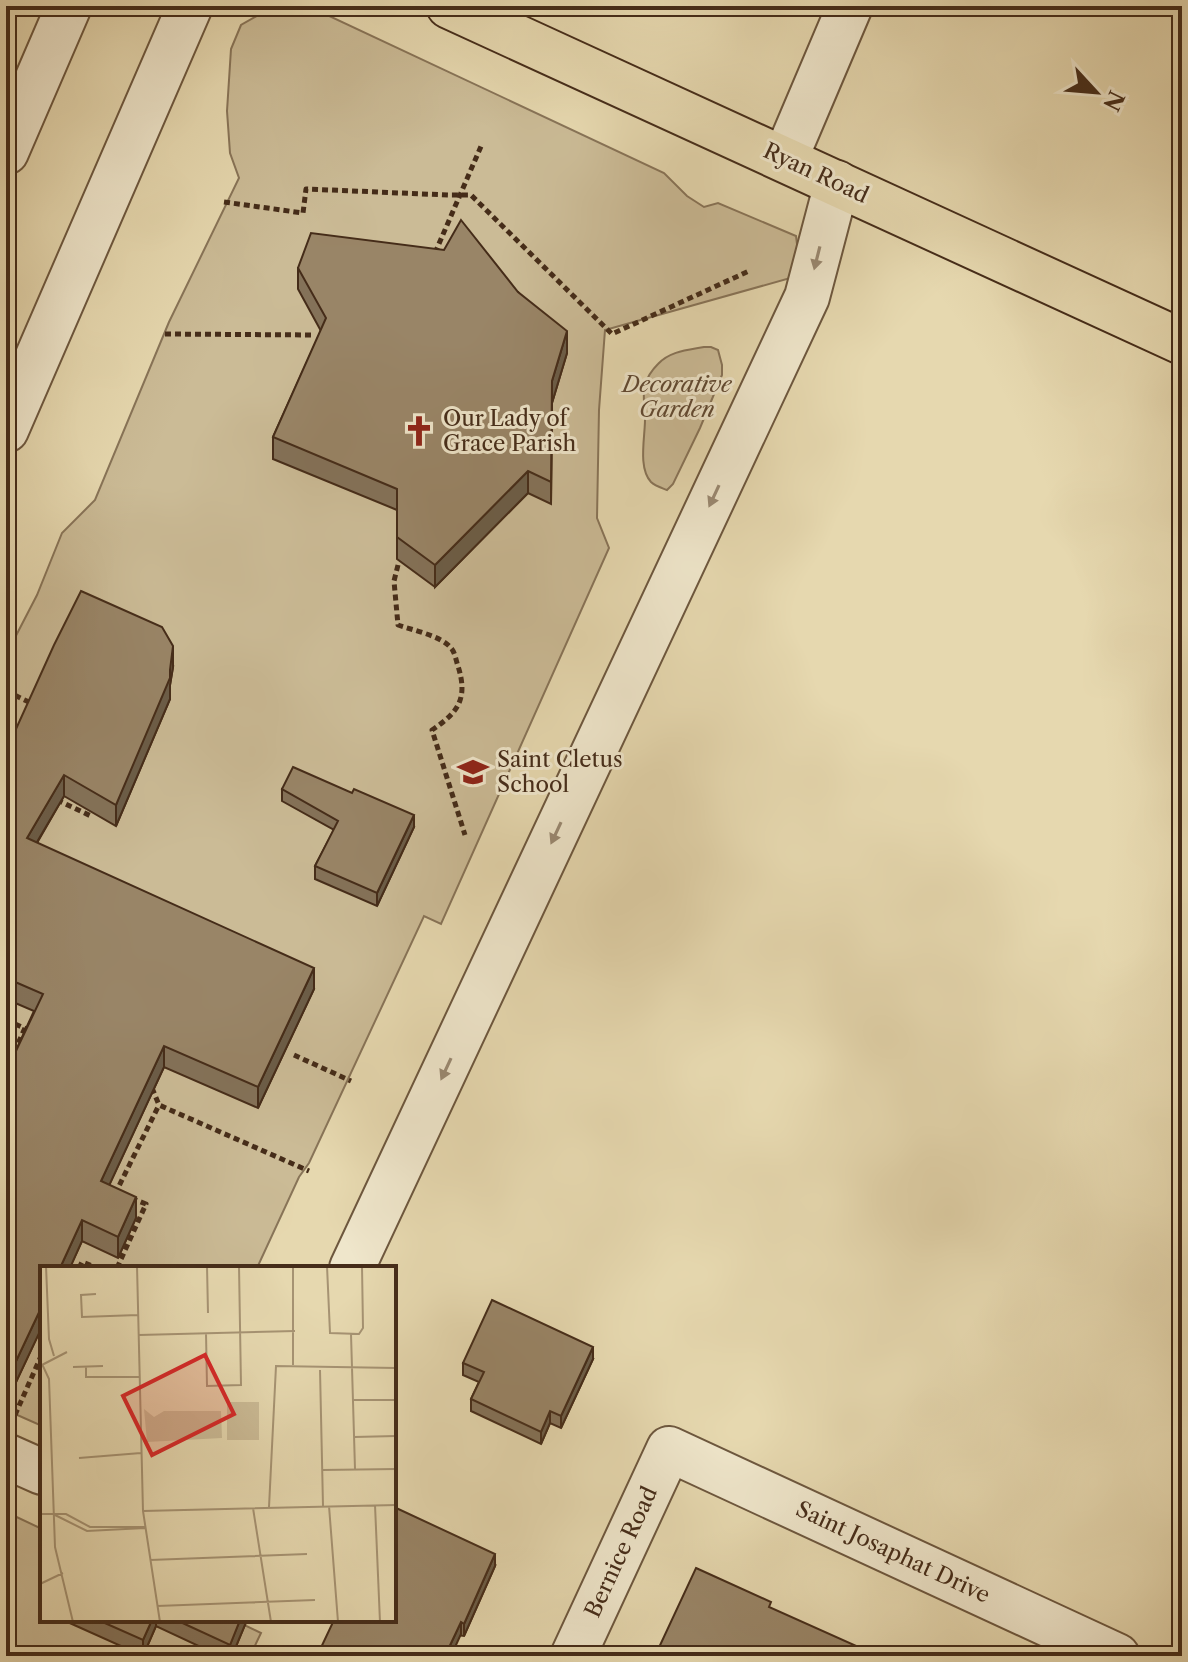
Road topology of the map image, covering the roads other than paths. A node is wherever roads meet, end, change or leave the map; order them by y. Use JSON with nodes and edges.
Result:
{"nodes":[{"id":1,"x":69,"y":6,"type":"edge"},
{"id":2,"x":190,"y":6,"type":"edge"},
{"id":3,"x":449,"y":6,"type":"edge"},
{"id":4,"x":850,"y":6,"type":"edge"},
{"id":5,"x":6,"y":152,"type":"edge"},
{"id":6,"x":785,"y":159,"type":"junction"},
{"id":7,"x":837,"y":183,"type":"junction"},
{"id":8,"x":1182,"y":342,"type":"edge"},
{"id":9,"x":6,"y":430,"type":"edge"},
{"id":10,"x":353,"y":1266,"type":"edge"},
{"id":11,"x":10,"y":1436,"type":"edge"},
{"id":12,"x":669,"y":1449,"type":"joint"},
{"id":13,"x":40,"y":1470,"type":"edge"},
{"id":14,"x":573,"y":1656,"type":"edge"},
{"id":15,"x":1117,"y":1656,"type":"edge"}],
"edges":[{"from":1,"to":5,"type":"street"},
{"from":2,"to":9,"type":"street"},
{"from":3,"to":6,"type":"main road","name":"Ryan Road"},
{"from":4,"to":6,"type":"street"},
{"from":6,"to":7,"type":"main road","name":"Ryan Road"},
{"from":7,"to":8,"type":"main road","name":"Ryan Road"},
{"from":7,"to":10,"type":"street","one_way":true},
{"from":11,"to":13,"type":"street"},
{"from":12,"to":14,"type":"street","name":"Bernice Road"},
{"from":12,"to":15,"type":"street","name":"Saint Josaphat Drive"}]}
